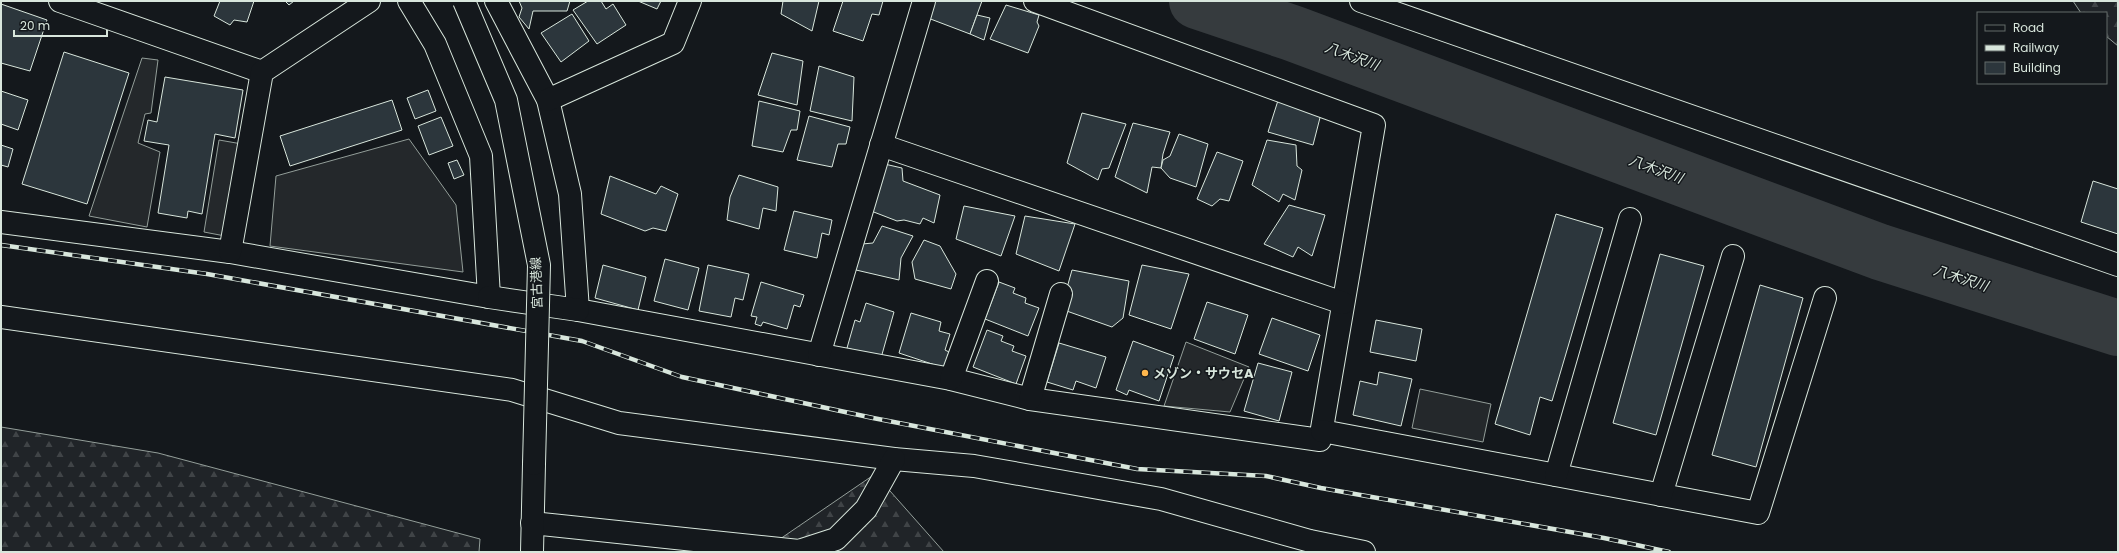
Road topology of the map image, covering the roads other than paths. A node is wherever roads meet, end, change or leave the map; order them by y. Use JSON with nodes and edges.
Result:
{"nodes":[{"id":1,"x":60,"y":1,"type":"edge"},
{"id":2,"x":369,"y":1,"type":"edge"},
{"id":3,"x":409,"y":1,"type":"edge"},
{"id":4,"x":464,"y":1,"type":"edge"},
{"id":5,"x":496,"y":1,"type":"edge"},
{"id":6,"x":690,"y":1,"type":"edge"},
{"id":7,"x":924,"y":1,"type":"edge"},
{"id":8,"x":1035,"y":1,"type":"edge"},
{"id":9,"x":1361,"y":1,"type":"edge"},
{"id":10,"x":262,"y":72,"type":"junction"},
{"id":11,"x":548,"y":100,"type":"junction"},
{"id":12,"x":881,"y":145,"type":"junction"},
{"id":13,"x":1630,"y":219,"type":"dead end"},
{"id":14,"x":1,"y":222,"type":"edge"},
{"id":15,"x":230,"y":252,"type":"junction"},
{"id":16,"x":1733,"y":256,"type":"dead end"},
{"id":17,"x":2118,"y":265,"type":"edge"},
{"id":18,"x":987,"y":281,"type":"dead end"},
{"id":19,"x":1061,"y":294,"type":"dead end"},
{"id":20,"x":489,"y":297,"type":"junction"},
{"id":21,"x":1826,"y":298,"type":"dead end"},
{"id":22,"x":1343,"y":303,"type":"junction"},
{"id":23,"x":578,"y":310,"type":"junction"},
{"id":24,"x":1,"y":317,"type":"edge"},
{"id":25,"x":819,"y":355,"type":"junction"},
{"id":26,"x":951,"y":379,"type":"junction"},
{"id":27,"x":1030,"y":399,"type":"junction"},
{"id":28,"x":1322,"y":431,"type":"junction"},
{"id":29,"x":894,"y":459,"type":"junction"},
{"id":30,"x":1556,"y":475,"type":"junction"},
{"id":31,"x":1661,"y":495,"type":"junction"},
{"id":32,"x":532,"y":523,"type":"junction"},
{"id":33,"x":532,"y":552,"type":"edge"},
{"id":34,"x":1364,"y":552,"type":"edge"}],
"edges":[{"from":1,"to":10,"type":"street"},
{"from":2,"to":10,"type":"street"},
{"from":3,"to":20,"type":"street"},
{"from":4,"to":32,"type":"street","name":"宮古港線","bridge":true},
{"from":5,"to":11,"type":"street"},
{"from":6,"to":11,"type":"street"},
{"from":7,"to":12,"type":"street"},
{"from":8,"to":22,"type":"street"},
{"from":9,"to":17,"type":"street"},
{"from":10,"to":15,"type":"street"},
{"from":11,"to":23,"type":"street"},
{"from":12,"to":22,"type":"street"},
{"from":12,"to":25,"type":"street"},
{"from":13,"to":30,"type":"street"},
{"from":14,"to":15,"type":"street"},
{"from":15,"to":20,"type":"street"},
{"from":16,"to":31,"type":"street"},
{"from":18,"to":26,"type":"street"},
{"from":19,"to":27,"type":"street"},
{"from":20,"to":23,"type":"street"},
{"from":21,"to":31,"type":"street"},
{"from":22,"to":28,"type":"street"},
{"from":23,"to":25,"type":"street"},
{"from":24,"to":29,"type":"street"},
{"from":25,"to":26,"type":"street"},
{"from":26,"to":27,"type":"street"},
{"from":27,"to":28,"type":"street"},
{"from":28,"to":30,"type":"street"},
{"from":29,"to":32,"type":"street"},
{"from":29,"to":34,"type":"street"},
{"from":30,"to":31,"type":"street"},
{"from":32,"to":33,"type":"street","name":"宮古港線"}]}
